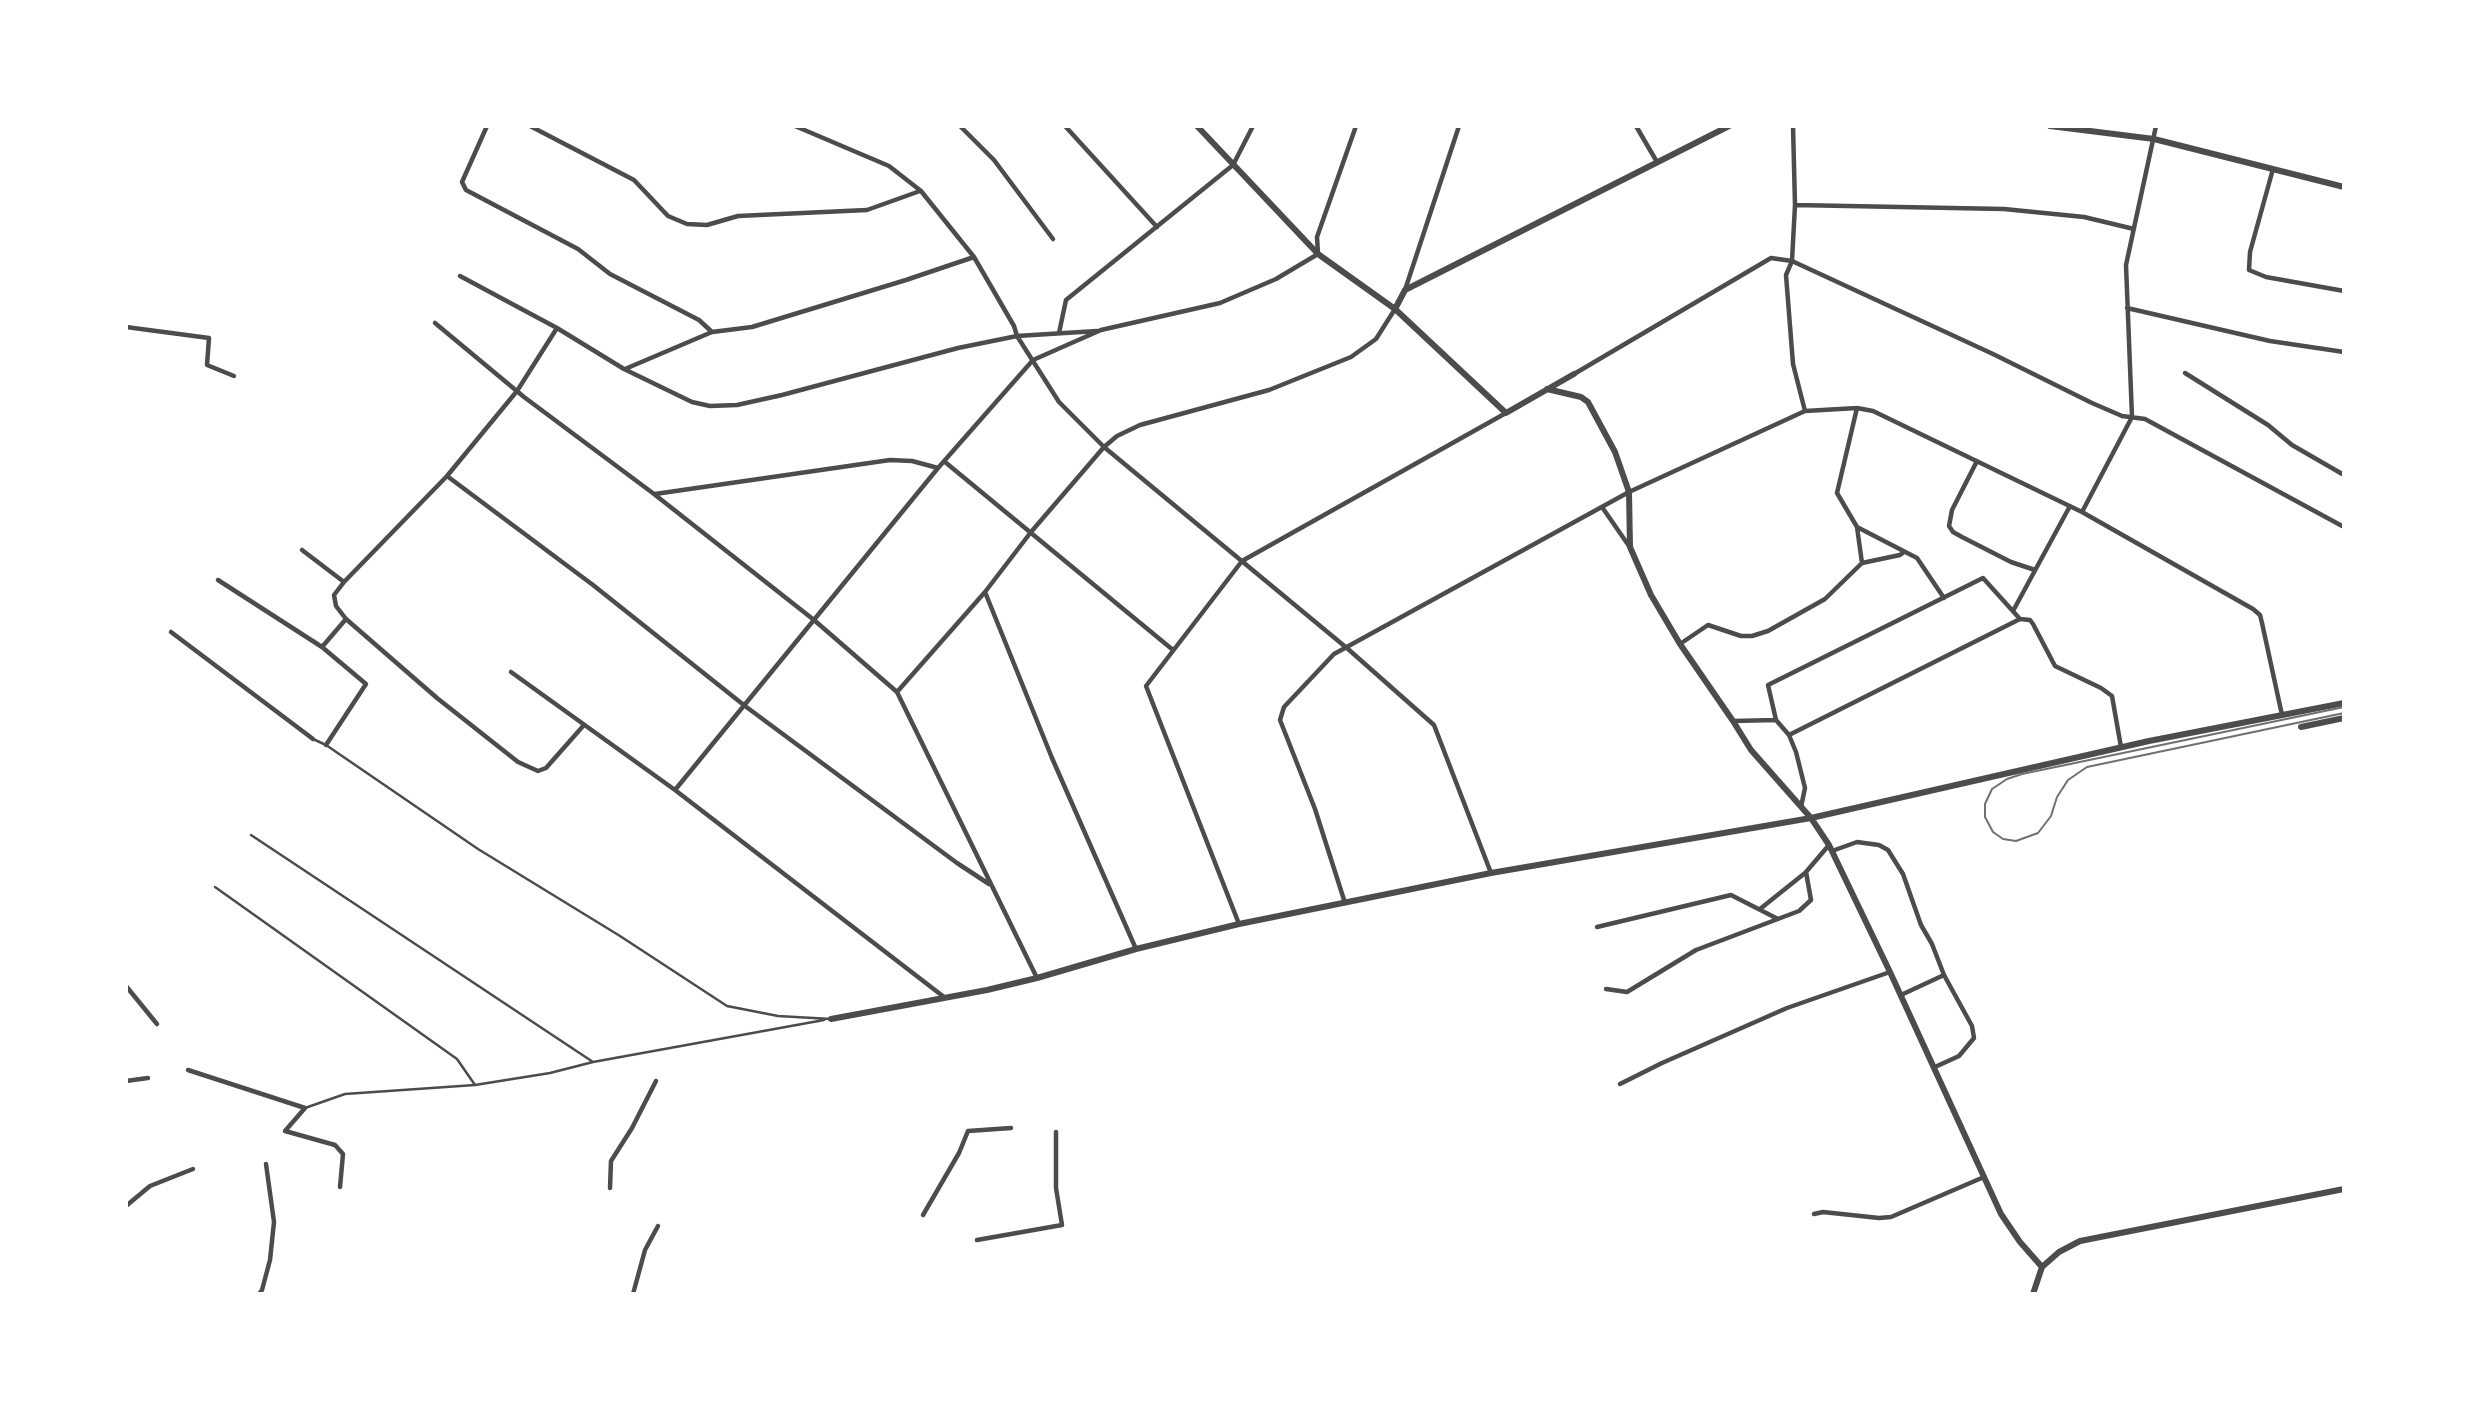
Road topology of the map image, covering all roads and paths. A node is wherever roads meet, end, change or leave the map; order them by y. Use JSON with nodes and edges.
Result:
{"nodes":[{"id":1,"x":487,"y":126,"type":"edge"},
{"id":2,"x":530,"y":126,"type":"edge"},
{"id":3,"x":795,"y":126,"type":"edge"},
{"id":4,"x":960,"y":126,"type":"edge"},
{"id":5,"x":1065,"y":126,"type":"edge"},
{"id":6,"x":1197,"y":126,"type":"edge"},
{"id":7,"x":1253,"y":126,"type":"edge"},
{"id":8,"x":1356,"y":126,"type":"edge"},
{"id":9,"x":1459,"y":126,"type":"edge"},
{"id":10,"x":1636,"y":126,"type":"edge"},
{"id":11,"x":1729,"y":126,"type":"edge"},
{"id":12,"x":1793,"y":126,"type":"edge"},
{"id":13,"x":2050,"y":126,"type":"edge"},
{"id":14,"x":2156,"y":126,"type":"edge"},
{"id":15,"x":2154,"y":139,"type":"junction"},
{"id":16,"x":1657,"y":162,"type":"junction"},
{"id":17,"x":1233,"y":165,"type":"junction"},
{"id":18,"x":2273,"y":168,"type":"junction"},
{"id":19,"x":2344,"y":187,"type":"edge"},
{"id":20,"x":921,"y":191,"type":"junction"},
{"id":21,"x":1795,"y":205,"type":"junction"},
{"id":22,"x":1157,"y":227,"type":"junction"},
{"id":23,"x":2134,"y":229,"type":"junction"},
{"id":24,"x":1054,"y":239,"type":"dead end"},
{"id":25,"x":1318,"y":254,"type":"junction"},
{"id":26,"x":974,"y":257,"type":"junction"},
{"id":27,"x":1792,"y":261,"type":"junction"},
{"id":28,"x":460,"y":275,"type":"dead end"},
{"id":29,"x":1405,"y":290,"type":"junction"},
{"id":30,"x":2344,"y":291,"type":"edge"},
{"id":31,"x":2127,"y":308,"type":"junction"},
{"id":32,"x":1395,"y":309,"type":"junction"},
{"id":33,"x":435,"y":323,"type":"dead end"},
{"id":34,"x":126,"y":327,"type":"edge"},
{"id":35,"x":557,"y":328,"type":"junction"},
{"id":36,"x":1101,"y":330,"type":"junction"},
{"id":37,"x":712,"y":332,"type":"junction"},
{"id":38,"x":1059,"y":333,"type":"junction"},
{"id":39,"x":1017,"y":336,"type":"junction"},
{"id":40,"x":2344,"y":352,"type":"edge"},
{"id":41,"x":1033,"y":360,"type":"junction"},
{"id":42,"x":624,"y":369,"type":"junction"},
{"id":43,"x":2185,"y":373,"type":"dead end"},
{"id":44,"x":1574,"y":374,"type":"joint"},
{"id":45,"x":234,"y":376,"type":"dead end"},
{"id":46,"x":1547,"y":389,"type":"junction"},
{"id":47,"x":517,"y":391,"type":"junction"},
{"id":48,"x":1857,"y":408,"type":"junction"},
{"id":49,"x":1805,"y":411,"type":"junction"},
{"id":50,"x":1506,"y":413,"type":"junction"},
{"id":51,"x":2132,"y":417,"type":"junction"},
{"id":52,"x":1104,"y":447,"type":"junction"},
{"id":53,"x":1977,"y":461,"type":"junction"},
{"id":54,"x":945,"y":462,"type":"junction"},
{"id":55,"x":938,"y":468,"type":"junction"},
{"id":56,"x":2344,"y":475,"type":"edge"},
{"id":57,"x":447,"y":476,"type":"junction"},
{"id":58,"x":1629,"y":492,"type":"junction"},
{"id":59,"x":654,"y":494,"type":"junction"},
{"id":60,"x":2070,"y":506,"type":"junction"},
{"id":61,"x":1602,"y":507,"type":"junction"},
{"id":62,"x":2082,"y":512,"type":"junction"},
{"id":63,"x":1857,"y":527,"type":"junction"},
{"id":64,"x":2344,"y":527,"type":"edge"},
{"id":65,"x":1031,"y":532,"type":"junction"},
{"id":66,"x":1630,"y":547,"type":"junction"},
{"id":67,"x":302,"y":550,"type":"dead end"},
{"id":68,"x":1905,"y":552,"type":"junction"},
{"id":69,"x":1242,"y":561,"type":"junction"},
{"id":70,"x":1862,"y":563,"type":"junction"},
{"id":71,"x":2035,"y":570,"type":"junction"},
{"id":72,"x":218,"y":580,"type":"dead end"},
{"id":73,"x":344,"y":582,"type":"junction"},
{"id":74,"x":985,"y":592,"type":"junction"},
{"id":75,"x":1944,"y":598,"type":"junction"},
{"id":76,"x":2013,"y":611,"type":"junction"},
{"id":77,"x":346,"y":619,"type":"junction"},
{"id":78,"x":2020,"y":619,"type":"junction"},
{"id":79,"x":814,"y":620,"type":"junction"},
{"id":80,"x":171,"y":632,"type":"dead end"},
{"id":81,"x":1680,"y":644,"type":"junction"},
{"id":82,"x":322,"y":648,"type":"junction"},
{"id":83,"x":1348,"y":649,"type":"junction"},
{"id":84,"x":1173,"y":650,"type":"junction"},
{"id":85,"x":511,"y":673,"type":"dead end"},
{"id":86,"x":897,"y":692,"type":"junction"},
{"id":87,"x":2344,"y":702,"type":"edge"},
{"id":88,"x":745,"y":706,"type":"junction"},
{"id":89,"x":2283,"y":716,"type":"junction"},
{"id":90,"x":2344,"y":718,"type":"edge"},
{"id":91,"x":1776,"y":720,"type":"junction"},
{"id":92,"x":1733,"y":721,"type":"junction"},
{"id":93,"x":584,"y":725,"type":"junction"},
{"id":94,"x":2301,"y":727,"type":"dead end"},
{"id":95,"x":1788,"y":735,"type":"junction"},
{"id":96,"x":313,"y":739,"type":"joint"},
{"id":97,"x":326,"y":745,"type":"junction"},
{"id":98,"x":2122,"y":747,"type":"junction"},
{"id":99,"x":675,"y":790,"type":"junction"},
{"id":100,"x":1801,"y":807,"type":"junction"},
{"id":101,"x":1811,"y":818,"type":"junction"},
{"id":102,"x":251,"y":835,"type":"dead end"},
{"id":103,"x":1831,"y":848,"type":"junction"},
{"id":104,"x":1806,"y":872,"type":"junction"},
{"id":105,"x":1491,"y":873,"type":"junction"},
{"id":106,"x":990,"y":884,"type":"junction"},
{"id":107,"x":215,"y":887,"type":"dead end"},
{"id":108,"x":1345,"y":903,"type":"junction"},
{"id":109,"x":1760,"y":909,"type":"junction"},
{"id":110,"x":1779,"y":919,"type":"junction"},
{"id":111,"x":1239,"y":925,"type":"junction"},
{"id":112,"x":1597,"y":927,"type":"dead end"},
{"id":113,"x":1136,"y":949,"type":"junction"},
{"id":114,"x":1890,"y":972,"type":"junction"},
{"id":115,"x":1944,"y":975,"type":"junction"},
{"id":116,"x":1037,"y":978,"type":"junction"},
{"id":117,"x":126,"y":986,"type":"edge"},
{"id":118,"x":1606,"y":989,"type":"dead end"},
{"id":119,"x":1901,"y":995,"type":"junction"},
{"id":120,"x":944,"y":997,"type":"junction"},
{"id":121,"x":831,"y":1019,"type":"junction"},
{"id":122,"x":158,"y":1024,"type":"dead end"},
{"id":123,"x":593,"y":1062,"type":"junction"},
{"id":124,"x":1935,"y":1067,"type":"junction"},
{"id":125,"x":188,"y":1070,"type":"dead end"},
{"id":126,"x":148,"y":1078,"type":"dead end"},
{"id":127,"x":126,"y":1081,"type":"edge"},
{"id":128,"x":656,"y":1081,"type":"dead end"},
{"id":129,"x":1620,"y":1084,"type":"dead end"},
{"id":130,"x":475,"y":1085,"type":"junction"},
{"id":131,"x":305,"y":1108,"type":"junction"},
{"id":132,"x":1011,"y":1128,"type":"dead end"},
{"id":133,"x":1056,"y":1132,"type":"dead end"},
{"id":134,"x":266,"y":1164,"type":"dead end"},
{"id":135,"x":193,"y":1169,"type":"dead end"},
{"id":136,"x":1984,"y":1177,"type":"junction"},
{"id":137,"x":340,"y":1187,"type":"dead end"},
{"id":138,"x":610,"y":1188,"type":"dead end"},
{"id":139,"x":2344,"y":1189,"type":"edge"},
{"id":140,"x":126,"y":1206,"type":"edge"},
{"id":141,"x":1814,"y":1214,"type":"dead end"},
{"id":142,"x":923,"y":1215,"type":"dead end"},
{"id":143,"x":658,"y":1226,"type":"dead end"},
{"id":144,"x":977,"y":1240,"type":"dead end"},
{"id":145,"x":2042,"y":1267,"type":"junction"},
{"id":146,"x":259,"y":1294,"type":"edge"},
{"id":147,"x":633,"y":1294,"type":"edge"},
{"id":148,"x":2033,"y":1294,"type":"edge"}],
"edges":[{"from":1,"to":37,"type":"street"},
{"from":2,"to":20,"type":"street"},
{"from":3,"to":20,"type":"street"},
{"from":4,"to":24,"type":"street"},
{"from":5,"to":22,"type":"street"},
{"from":6,"to":17,"type":"street"},
{"from":7,"to":17,"type":"street"},
{"from":8,"to":25,"type":"street"},
{"from":9,"to":29,"type":"street"},
{"from":10,"to":16,"type":"street"},
{"from":11,"to":16,"type":"street"},
{"from":12,"to":21,"type":"street"},
{"from":13,"to":15,"type":"street"},
{"from":14,"to":15,"type":"street"},
{"from":15,"to":18,"type":"street"},
{"from":15,"to":23,"type":"street"},
{"from":16,"to":29,"type":"street"},
{"from":17,"to":22,"type":"street"},
{"from":17,"to":25,"type":"street"},
{"from":18,"to":19,"type":"street"},
{"from":18,"to":30,"type":"street"},
{"from":20,"to":26,"type":"street"},
{"from":21,"to":23,"type":"street"},
{"from":21,"to":27,"type":"street"},
{"from":22,"to":38,"type":"street"},
{"from":23,"to":31,"type":"street"},
{"from":25,"to":32,"type":"street"},
{"from":25,"to":36,"type":"street"},
{"from":26,"to":37,"type":"street"},
{"from":26,"to":39,"type":"street"},
{"from":27,"to":44,"type":"street"},
{"from":27,"to":49,"type":"street"},
{"from":27,"to":51,"type":"street"},
{"from":28,"to":35,"type":"street"},
{"from":29,"to":32,"type":"street"},
{"from":31,"to":40,"type":"street"},
{"from":31,"to":51,"type":"street"},
{"from":32,"to":50,"type":"street"},
{"from":32,"to":52,"type":"street"},
{"from":33,"to":47,"type":"street"},
{"from":34,"to":45,"type":"street"},
{"from":35,"to":42,"type":"street"},
{"from":35,"to":47,"type":"street"},
{"from":36,"to":38,"type":"street"},
{"from":36,"to":41,"type":"street"},
{"from":37,"to":42,"type":"street"},
{"from":38,"to":39,"type":"street"},
{"from":39,"to":41,"type":"street"},
{"from":39,"to":42,"type":"street"},
{"from":41,"to":52,"type":"street"},
{"from":41,"to":54,"type":"street"},
{"from":43,"to":56,"type":"street"},
{"from":44,"to":46,"type":"street"},
{"from":46,"to":50,"type":"street"},
{"from":46,"to":58,"type":"street"},
{"from":47,"to":57,"type":"street"},
{"from":47,"to":59,"type":"street"},
{"from":48,"to":49,"type":"street"},
{"from":48,"to":53,"type":"street"},
{"from":48,"to":63,"type":"street"},
{"from":49,"to":58,"type":"street"},
{"from":50,"to":69,"type":"street"},
{"from":51,"to":62,"type":"street"},
{"from":51,"to":64,"type":"street"},
{"from":52,"to":65,"type":"street"},
{"from":52,"to":69,"type":"street"},
{"from":53,"to":60,"type":"street"},
{"from":53,"to":71,"type":"street"},
{"from":54,"to":55,"type":"street"},
{"from":54,"to":65,"type":"street"},
{"from":55,"to":59,"type":"street"},
{"from":55,"to":79,"type":"street"},
{"from":57,"to":73,"type":"street"},
{"from":57,"to":88,"type":"street"},
{"from":58,"to":61,"type":"street"},
{"from":58,"to":66,"type":"street"},
{"from":59,"to":79,"type":"street"},
{"from":60,"to":62,"type":"street"},
{"from":60,"to":71,"type":"street"},
{"from":61,"to":66,"type":"street"},
{"from":61,"to":83,"type":"street"},
{"from":62,"to":89,"type":"street"},
{"from":63,"to":68,"type":"street"},
{"from":63,"to":70,"type":"street"},
{"from":65,"to":74,"type":"street"},
{"from":65,"to":84,"type":"street"},
{"from":66,"to":81,"type":"street"},
{"from":67,"to":73,"type":"street"},
{"from":68,"to":70,"type":"street"},
{"from":68,"to":75,"type":"street"},
{"from":69,"to":83,"type":"street"},
{"from":69,"to":84,"type":"street"},
{"from":70,"to":81,"type":"street"},
{"from":71,"to":76,"type":"street"},
{"from":72,"to":82,"type":"street"},
{"from":73,"to":77,"type":"street"},
{"from":74,"to":86,"type":"street"},
{"from":74,"to":113,"type":"street"},
{"from":75,"to":76,"type":"street"},
{"from":75,"to":91,"type":"street"},
{"from":76,"to":78,"type":"street"},
{"from":77,"to":82,"type":"street"},
{"from":77,"to":93,"type":"street"},
{"from":78,"to":95,"type":"street"},
{"from":78,"to":98,"type":"street"},
{"from":79,"to":86,"type":"street"},
{"from":79,"to":88,"type":"street"},
{"from":80,"to":96,"type":"street"},
{"from":81,"to":92,"type":"street"},
{"from":82,"to":97,"type":"street"},
{"from":83,"to":105,"type":"street"},
{"from":83,"to":108,"type":"street"},
{"from":84,"to":111,"type":"street"},
{"from":85,"to":93,"type":"street"},
{"from":86,"to":106,"type":"street"},
{"from":87,"to":89,"type":"street"},
{"from":88,"to":99,"type":"street"},
{"from":88,"to":106,"type":"street"},
{"from":89,"to":98,"type":"street"},
{"from":90,"to":94,"type":"street"},
{"from":91,"to":92,"type":"street"},
{"from":91,"to":95,"type":"street"},
{"from":92,"to":100,"type":"street"},
{"from":93,"to":99,"type":"street"},
{"from":95,"to":100,"type":"street"},
{"from":96,"to":97,"type":"lane"},
{"from":97,"to":121,"type":"lane"},
{"from":98,"to":101,"type":"street"},
{"from":99,"to":120,"type":"street"},
{"from":100,"to":101,"type":"street"},
{"from":101,"to":103,"type":"street"},
{"from":101,"to":105,"type":"street"},
{"from":102,"to":123,"type":"lane"},
{"from":103,"to":104,"type":"street"},
{"from":103,"to":114,"type":"street"},
{"from":103,"to":115,"type":"street"},
{"from":104,"to":109,"type":"street"},
{"from":104,"to":110,"type":"street"},
{"from":105,"to":108,"type":"street"},
{"from":106,"to":116,"type":"street"},
{"from":107,"to":130,"type":"lane"},
{"from":108,"to":111,"type":"street"},
{"from":109,"to":110,"type":"street"},
{"from":109,"to":112,"type":"street"},
{"from":110,"to":118,"type":"street"},
{"from":111,"to":113,"type":"street"},
{"from":113,"to":116,"type":"street"},
{"from":114,"to":119,"type":"street"},
{"from":114,"to":129,"type":"street"},
{"from":115,"to":119,"type":"street"},
{"from":115,"to":124,"type":"street"},
{"from":116,"to":120,"type":"street"},
{"from":117,"to":122,"type":"street"},
{"from":119,"to":124,"type":"street"},
{"from":120,"to":121,"type":"street"},
{"from":121,"to":123,"type":"lane"},
{"from":123,"to":130,"type":"lane"},
{"from":124,"to":136,"type":"street"},
{"from":125,"to":131,"type":"street"},
{"from":126,"to":127,"type":"street"},
{"from":128,"to":138,"type":"street"},
{"from":130,"to":131,"type":"lane"},
{"from":131,"to":137,"type":"street"},
{"from":132,"to":142,"type":"street"},
{"from":133,"to":144,"type":"street"},
{"from":134,"to":146,"type":"street"},
{"from":135,"to":140,"type":"street"},
{"from":136,"to":141,"type":"street"},
{"from":136,"to":145,"type":"street"},
{"from":139,"to":145,"type":"street"},
{"from":143,"to":147,"type":"street"},
{"from":145,"to":148,"type":"street"}]}
